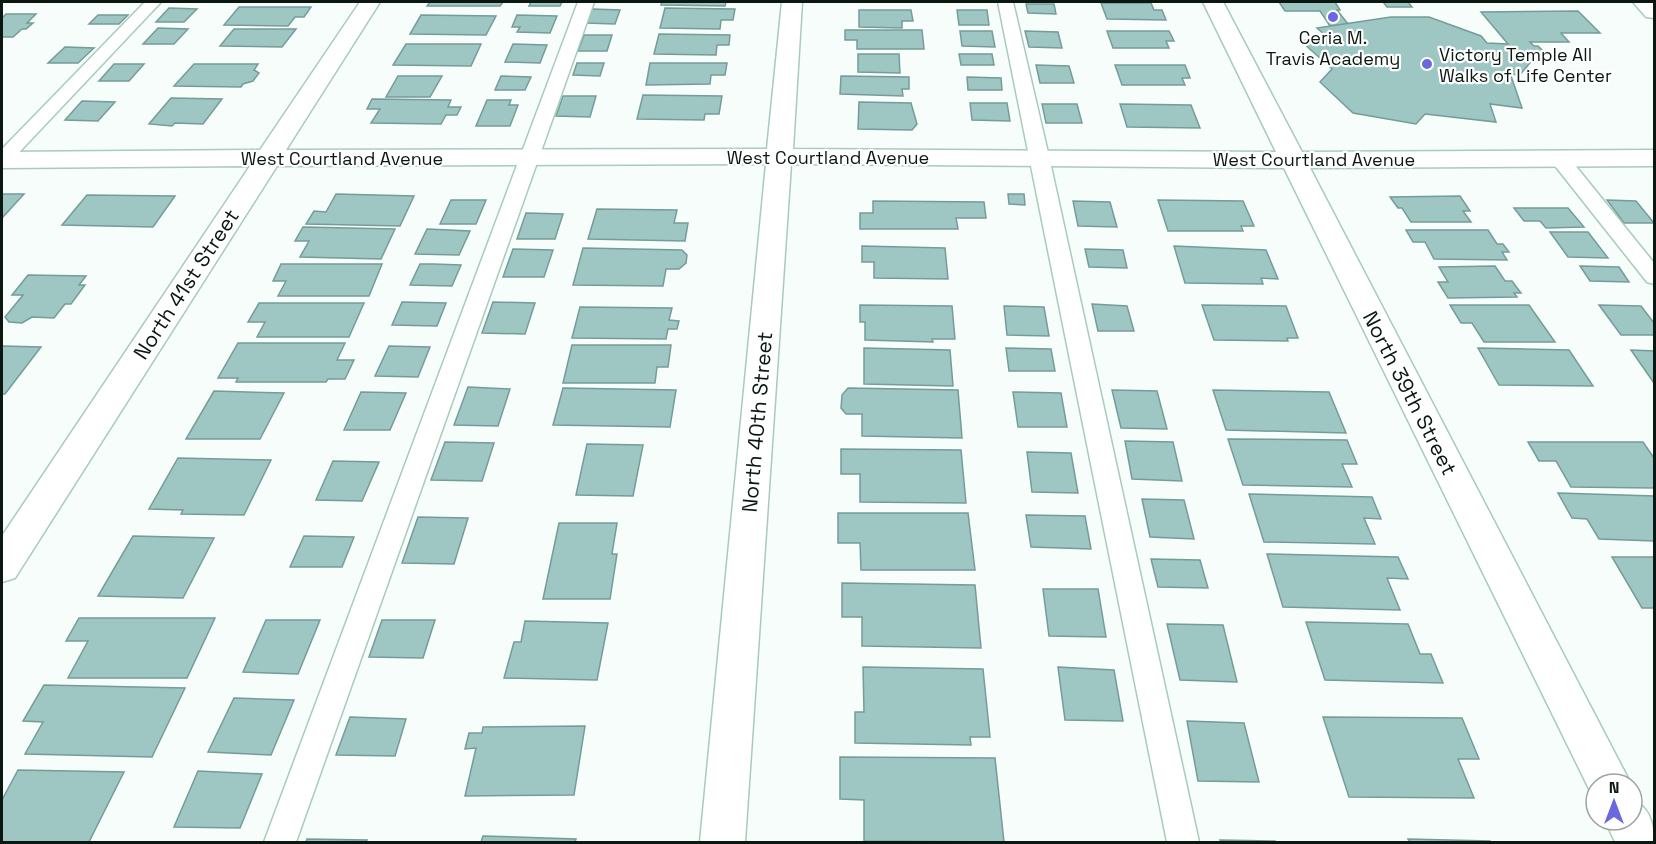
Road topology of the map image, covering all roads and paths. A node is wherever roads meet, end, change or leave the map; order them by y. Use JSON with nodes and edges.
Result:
{"nodes":[{"id":1,"x":153,"y":2,"type":"edge"},
{"id":2,"x":370,"y":2,"type":"edge"},
{"id":3,"x":586,"y":2,"type":"edge"},
{"id":4,"x":792,"y":2,"type":"edge"},
{"id":5,"x":1005,"y":2,"type":"edge"},
{"id":6,"x":1214,"y":2,"type":"edge"},
{"id":7,"x":1643,"y":2,"type":"edge"},
{"id":8,"x":1654,"y":12,"type":"edge"},
{"id":9,"x":531,"y":156,"type":"junction"},
{"id":10,"x":1040,"y":157,"type":"junction"},
{"id":11,"x":778,"y":158,"type":"junction"},
{"id":12,"x":1559,"y":158,"type":"junction"},
{"id":13,"x":1654,"y":158,"type":"edge"},
{"id":14,"x":2,"y":159,"type":"edge"},
{"id":15,"x":269,"y":159,"type":"junction"},
{"id":16,"x":1292,"y":160,"type":"junction"},
{"id":17,"x":1654,"y":277,"type":"edge"},
{"id":18,"x":2,"y":566,"type":"edge"},
{"id":19,"x":1603,"y":772,"type":"edge"},
{"id":20,"x":280,"y":843,"type":"edge"},
{"id":21,"x":723,"y":843,"type":"edge"},
{"id":22,"x":1184,"y":843,"type":"edge"}],
"edges":[{"from":1,"to":14,"type":"lane"},
{"from":2,"to":15,"type":"street","name":"North 41st Street"},
{"from":3,"to":9,"type":"lane"},
{"from":4,"to":11,"type":"street","name":"North 40th Street"},
{"from":5,"to":10,"type":"lane"},
{"from":6,"to":16,"type":"street","name":"North 39th Street"},
{"from":7,"to":8,"type":"street"},
{"from":9,"to":11,"type":"street","name":"West Courtland Avenue"},
{"from":9,"to":15,"type":"street","name":"West Courtland Avenue"},
{"from":9,"to":20,"type":"lane"},
{"from":10,"to":11,"type":"street","name":"West Courtland Avenue"},
{"from":10,"to":16,"type":"street","name":"West Courtland Avenue"},
{"from":10,"to":22,"type":"lane"},
{"from":11,"to":21,"type":"street","name":"North 40th Street"},
{"from":12,"to":13,"type":"street","name":"West Courtland Avenue"},
{"from":12,"to":16,"type":"street","name":"West Courtland Avenue"},
{"from":12,"to":17,"type":"lane"},
{"from":14,"to":15,"type":"street","name":"West Courtland Avenue"},
{"from":15,"to":18,"type":"street","name":"North 41st Street"},
{"from":16,"to":19,"type":"street","name":"North 39th Street"}]}
